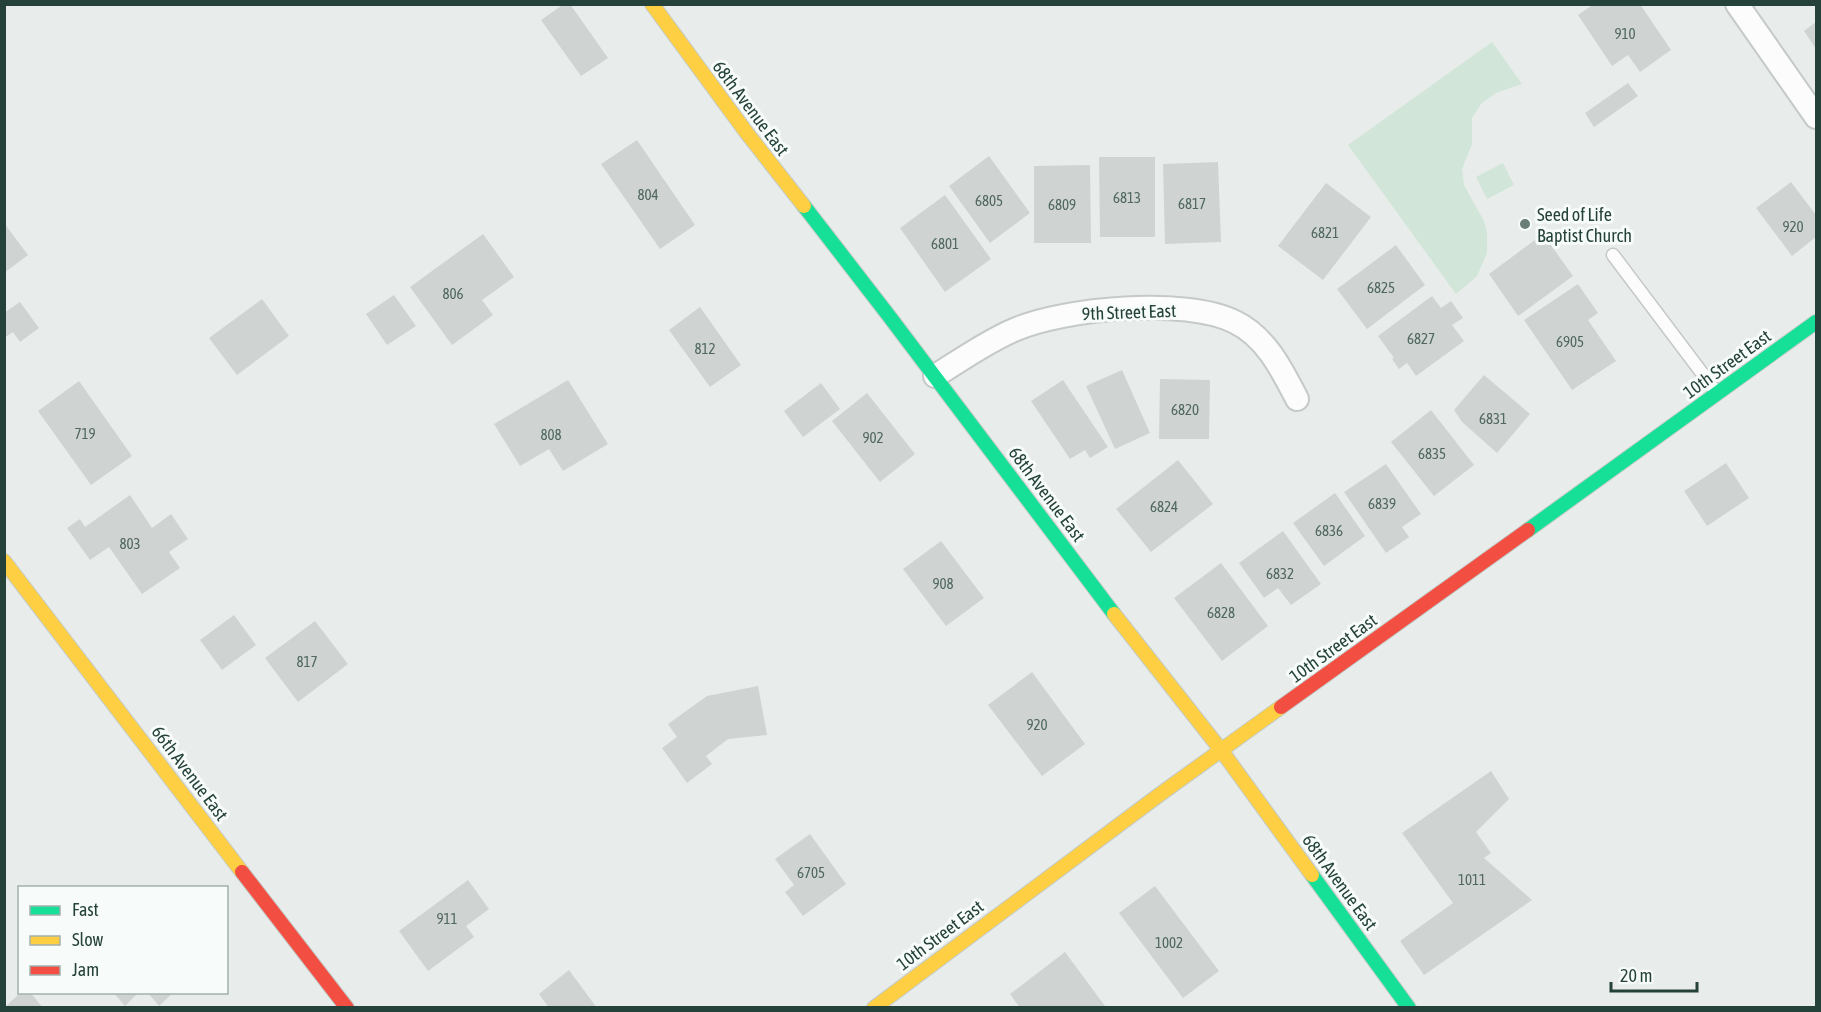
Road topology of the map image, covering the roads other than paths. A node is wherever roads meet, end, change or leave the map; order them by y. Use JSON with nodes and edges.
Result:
{"nodes":[{"id":1,"x":652,"y":4,"type":"edge"},
{"id":2,"x":1737,"y":4,"type":"edge"},
{"id":3,"x":1816,"y":117,"type":"edge"},
{"id":4,"x":1613,"y":255,"type":"dead end"},
{"id":5,"x":1816,"y":322,"type":"edge"},
{"id":6,"x":935,"y":376,"type":"junction"},
{"id":7,"x":1718,"y":393,"type":"junction"},
{"id":8,"x":1297,"y":399,"type":"dead end"},
{"id":9,"x":5,"y":563,"type":"edge"},
{"id":10,"x":1221,"y":750,"type":"junction"},
{"id":11,"x":347,"y":1008,"type":"edge"},
{"id":12,"x":874,"y":1008,"type":"edge"},
{"id":13,"x":1409,"y":1008,"type":"edge"}],
"edges":[{"from":1,"to":6,"type":"street","name":"68th Avenue East"},
{"from":2,"to":3,"type":"street"},
{"from":4,"to":7,"type":"lane"},
{"from":5,"to":7,"type":"street","name":"10th Street East"},
{"from":6,"to":8,"type":"street","name":"9th Street East"},
{"from":6,"to":10,"type":"street","name":"68th Avenue East"},
{"from":7,"to":10,"type":"street","name":"10th Street East"},
{"from":9,"to":11,"type":"street","name":"66th Avenue East"},
{"from":10,"to":12,"type":"street","name":"10th Street East"},
{"from":10,"to":13,"type":"street","name":"68th Avenue East"}]}
